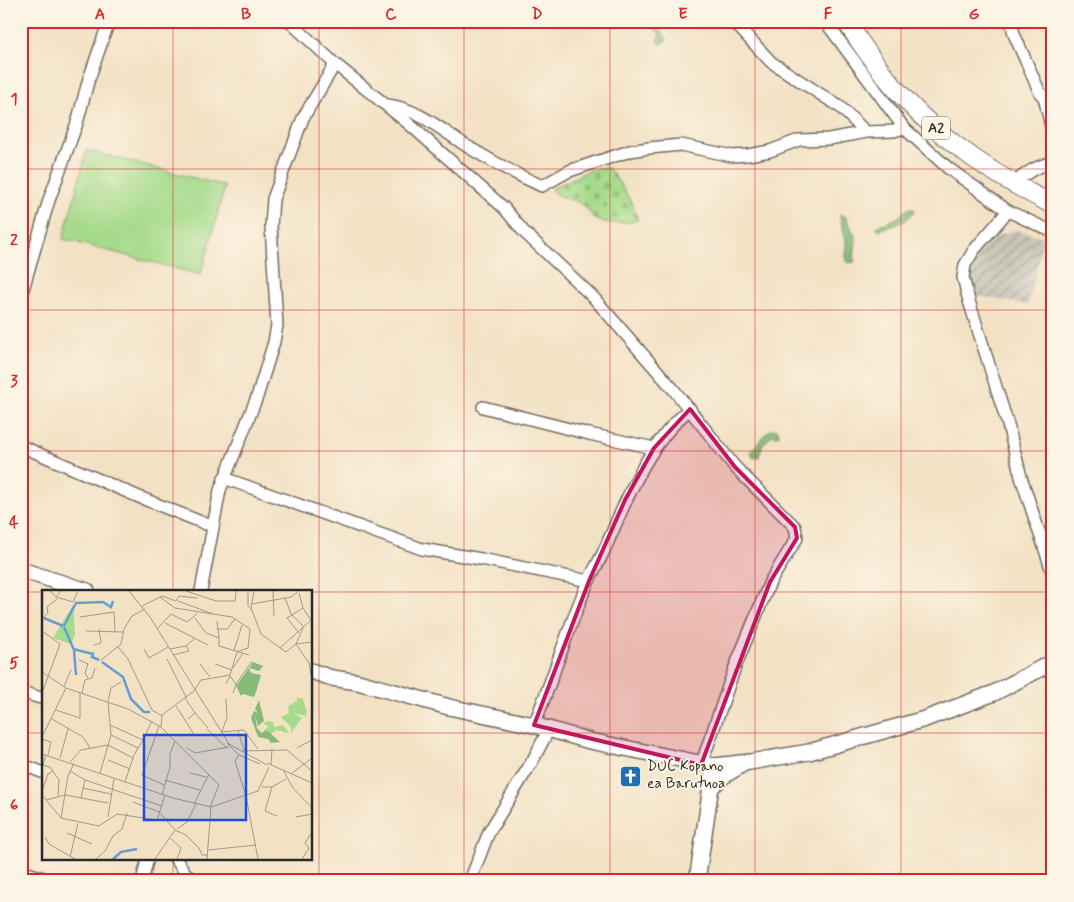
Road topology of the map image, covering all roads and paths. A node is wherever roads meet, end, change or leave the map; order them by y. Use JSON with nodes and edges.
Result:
{"nodes":[{"id":1,"x":109,"y":21,"type":"edge"},
{"id":2,"x":289,"y":21,"type":"edge"},
{"id":3,"x":733,"y":21,"type":"edge"},
{"id":4,"x":826,"y":21,"type":"edge"},
{"id":5,"x":846,"y":21,"type":"edge"},
{"id":6,"x":1011,"y":21,"type":"edge"},
{"id":7,"x":334,"y":64,"type":"junction"},
{"id":8,"x":1048,"y":95,"type":"edge"},
{"id":9,"x":386,"y":105,"type":"junction"},
{"id":10,"x":904,"y":128,"type":"junction"},
{"id":11,"x":866,"y":132,"type":"junction"},
{"id":12,"x":1053,"y":135,"type":"edge"},
{"id":13,"x":1053,"y":162,"type":"edge"},
{"id":14,"x":1013,"y":184,"type":"junction"},
{"id":15,"x":1053,"y":205,"type":"edge"},
{"id":16,"x":1008,"y":212,"type":"junction"},
{"id":17,"x":1053,"y":232,"type":"edge"},
{"id":18,"x":21,"y":296,"type":"edge"},
{"id":19,"x":483,"y":407,"type":"dead end"},
{"id":20,"x":690,"y":409,"type":"junction"},
{"id":21,"x":21,"y":446,"type":"edge"},
{"id":22,"x":654,"y":448,"type":"junction"},
{"id":23,"x":224,"y":478,"type":"junction"},
{"id":24,"x":213,"y":525,"type":"junction"},
{"id":25,"x":21,"y":570,"type":"edge"},
{"id":26,"x":1053,"y":574,"type":"edge"},
{"id":27,"x":589,"y":580,"type":"junction"},
{"id":28,"x":84,"y":590,"type":"edge"},
{"id":29,"x":201,"y":590,"type":"edge"},
{"id":30,"x":1053,"y":662,"type":"edge"},
{"id":31,"x":312,"y":671,"type":"edge"},
{"id":32,"x":21,"y":692,"type":"edge"},
{"id":33,"x":42,"y":698,"type":"edge"},
{"id":34,"x":542,"y":727,"type":"junction"},
{"id":35,"x":750,"y":762,"type":"junction"},
{"id":36,"x":21,"y":764,"type":"edge"},
{"id":37,"x":707,"y":766,"type":"junction"},
{"id":38,"x":42,"y":772,"type":"edge"},
{"id":39,"x":710,"y":791,"type":"junction"},
{"id":40,"x":147,"y":860,"type":"edge"},
{"id":41,"x":176,"y":860,"type":"edge"},
{"id":42,"x":21,"y":871,"type":"edge"},
{"id":43,"x":53,"y":881,"type":"edge"},
{"id":44,"x":142,"y":881,"type":"edge"},
{"id":45,"x":194,"y":881,"type":"edge"},
{"id":46,"x":470,"y":881,"type":"edge"},
{"id":47,"x":697,"y":881,"type":"edge"}],
"edges":[{"from":1,"to":18,"type":"street"},
{"from":2,"to":7,"type":"street"},
{"from":3,"to":11,"type":"street"},
{"from":4,"to":10,"type":"street"},
{"from":5,"to":14,"type":"main road","number":"A2"},
{"from":6,"to":8,"type":"street"},
{"from":7,"to":9,"type":"street"},
{"from":7,"to":23,"type":"street"},
{"from":8,"to":12,"type":"street"},
{"from":9,"to":11,"type":"street"},
{"from":9,"to":20,"type":"street"},
{"from":10,"to":11,"type":"street"},
{"from":10,"to":16,"type":"street"},
{"from":13,"to":14,"type":"street"},
{"from":14,"to":15,"type":"main road","number":"A2"},
{"from":16,"to":17,"type":"street"},
{"from":16,"to":26,"type":"street"},
{"from":19,"to":22,"type":"street"},
{"from":20,"to":22,"type":"street"},
{"from":20,"to":37,"type":"street"},
{"from":21,"to":24,"type":"street"},
{"from":22,"to":27,"type":"street"},
{"from":23,"to":24,"type":"street"},
{"from":23,"to":27,"type":"street"},
{"from":24,"to":29,"type":"street"},
{"from":25,"to":28,"type":"main road"},
{"from":27,"to":34,"type":"street"},
{"from":30,"to":35,"type":"main road"},
{"from":31,"to":34,"type":"main road"},
{"from":32,"to":33,"type":"street"},
{"from":34,"to":37,"type":"main road"},
{"from":34,"to":46,"type":"street"},
{"from":35,"to":37,"type":"main road"},
{"from":35,"to":39,"type":"street"},
{"from":36,"to":38,"type":"street"},
{"from":37,"to":39,"type":"main road"},
{"from":39,"to":47,"type":"main road"},
{"from":40,"to":44,"type":"street"},
{"from":41,"to":45,"type":"street"},
{"from":42,"to":43,"type":"street"}]}
